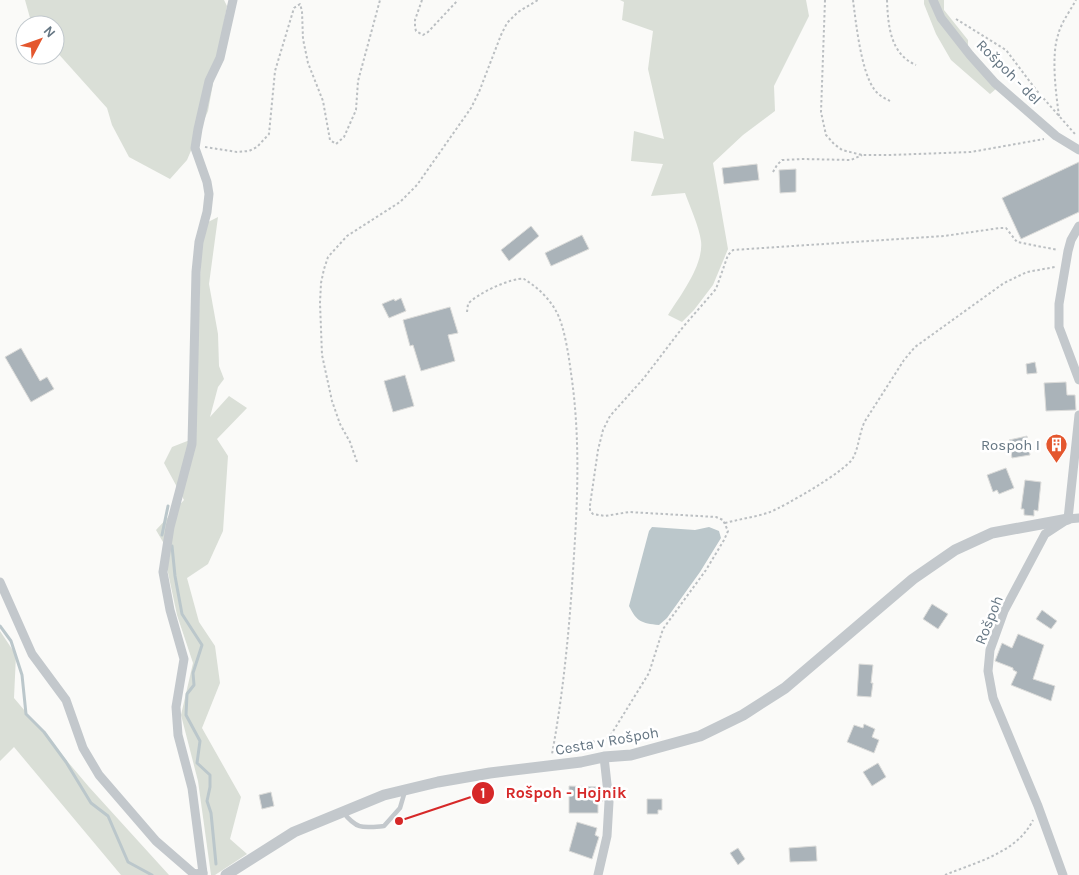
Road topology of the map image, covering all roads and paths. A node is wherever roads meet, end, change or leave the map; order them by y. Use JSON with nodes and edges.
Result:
{"nodes":[{"id":1,"x":233,"y":0,"type":"edge"},
{"id":2,"x":380,"y":0,"type":"edge"},
{"id":3,"x":422,"y":0,"type":"edge"},
{"id":4,"x":458,"y":0,"type":"edge"},
{"id":5,"x":538,"y":0,"type":"edge"},
{"id":6,"x":825,"y":0,"type":"edge"},
{"id":7,"x":853,"y":0,"type":"edge"},
{"id":8,"x":887,"y":0,"type":"edge"},
{"id":9,"x":934,"y":0,"type":"edge"},
{"id":10,"x":1076,"y":0,"type":"edge"},
{"id":11,"x":954,"y":18,"type":"dead end"},
{"id":12,"x":916,"y":65,"type":"dead end"},
{"id":13,"x":890,"y":101,"type":"dead end"},
{"id":14,"x":1059,"y":116,"type":"junction"},
{"id":15,"x":1056,"y":136,"type":"junction"},
{"id":16,"x":1078,"y":141,"type":"edge"},
{"id":17,"x":195,"y":148,"type":"junction"},
{"id":18,"x":1079,"y":150,"type":"edge"},
{"id":19,"x":862,"y":156,"type":"junction"},
{"id":20,"x":773,"y":172,"type":"dead end"},
{"id":21,"x":1079,"y":226,"type":"edge"},
{"id":22,"x":1068,"y":251,"type":"junction"},
{"id":23,"x":1064,"y":266,"type":"junction"},
{"id":24,"x":467,"y":312,"type":"dead end"},
{"id":25,"x":1079,"y":380,"type":"edge"},
{"id":26,"x":1079,"y":415,"type":"edge"},
{"id":27,"x":357,"y":462,"type":"dead end"},
{"id":28,"x":1076,"y":471,"type":"edge"},
{"id":29,"x":1073,"y":518,"type":"edge"},
{"id":30,"x":725,"y":522,"type":"junction"},
{"id":31,"x":0,"y":582,"type":"edge"},
{"id":32,"x":604,"y":757,"type":"junction"},
{"id":33,"x":581,"y":762,"type":"junction"},
{"id":34,"x":549,"y":767,"type":"junction"},
{"id":35,"x":406,"y":790,"type":"junction"},
{"id":36,"x":1038,"y":806,"type":"junction"},
{"id":37,"x":342,"y":811,"type":"junction"},
{"id":38,"x":203,"y":874,"type":"edge"},
{"id":39,"x":226,"y":875,"type":"edge"},
{"id":40,"x":598,"y":875,"type":"edge"},
{"id":41,"x":945,"y":875,"type":"edge"},
{"id":42,"x":1063,"y":875,"type":"edge"}],
"edges":[{"from":1,"to":17,"type":"street"},
{"from":2,"to":17,"type":"path"},
{"from":3,"to":4,"type":"path"},
{"from":5,"to":27,"type":"path"},
{"from":6,"to":19,"type":"path"},
{"from":7,"to":13,"type":"path"},
{"from":8,"to":12,"type":"path"},
{"from":9,"to":15,"type":"street","name":"Rošpoh - del"},
{"from":10,"to":14,"type":"path"},
{"from":11,"to":14,"type":"path"},
{"from":14,"to":16,"type":"path"},
{"from":15,"to":18,"type":"street","name":"Rošpoh - del"},
{"from":15,"to":19,"type":"path"},
{"from":17,"to":38,"type":"street"},
{"from":19,"to":20,"type":"path"},
{"from":21,"to":22,"type":"street"},
{"from":22,"to":23,"type":"street"},
{"from":22,"to":30,"type":"path"},
{"from":23,"to":25,"type":"street"},
{"from":23,"to":30,"type":"path"},
{"from":24,"to":34,"type":"path"},
{"from":26,"to":28,"type":"street"},
{"from":28,"to":29,"type":"street"},
{"from":29,"to":32,"type":"street","name":"Cesta v Rošpoh"},
{"from":29,"to":36,"type":"street","name":"Rošpoh"},
{"from":30,"to":33,"type":"path"},
{"from":31,"to":38,"type":"street"},
{"from":32,"to":33,"type":"street","name":"Cesta v Rošpoh"},
{"from":32,"to":40,"type":"street"},
{"from":33,"to":34,"type":"street","name":"Cesta v Rošpoh"},
{"from":34,"to":35,"type":"street","name":"Cesta v Rošpoh"},
{"from":35,"to":37,"type":"street","name":"Cesta v Rošpoh"},
{"from":35,"to":37,"type":"lane"},
{"from":36,"to":41,"type":"path"},
{"from":36,"to":42,"type":"street","name":"Rošpoh"},
{"from":37,"to":39,"type":"street","name":"Cesta v Rošpoh"}]}
